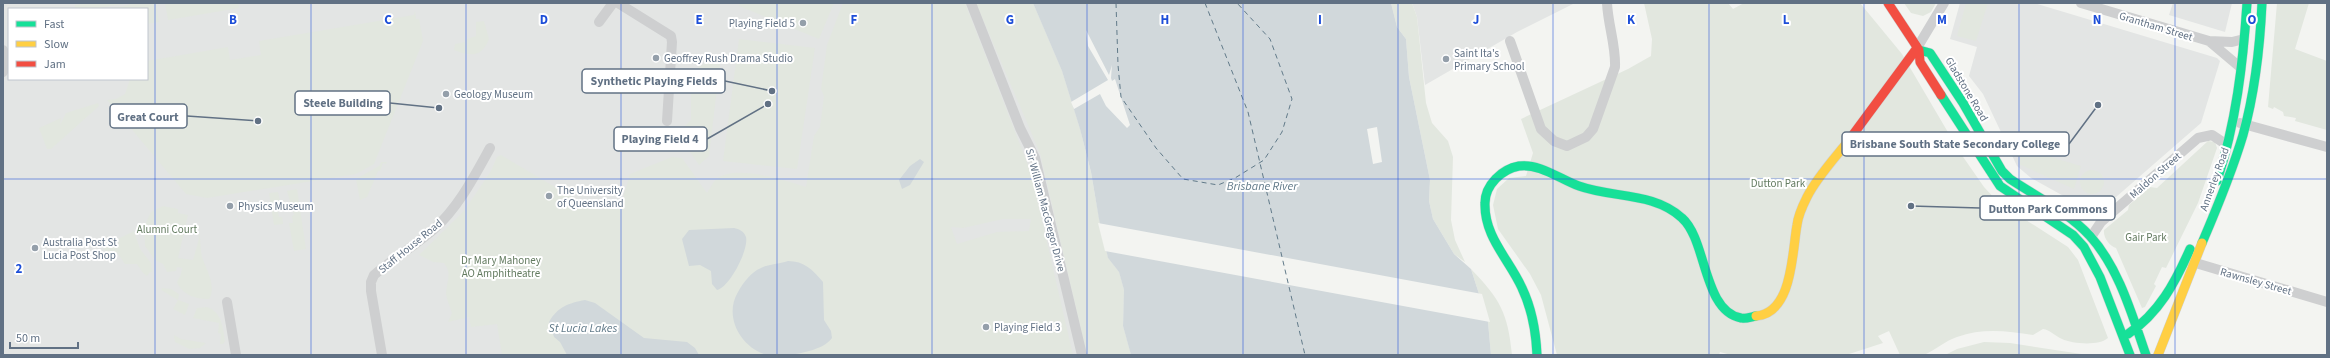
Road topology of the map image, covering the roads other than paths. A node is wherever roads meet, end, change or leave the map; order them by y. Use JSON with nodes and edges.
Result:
{"nodes":[{"id":1,"x":613,"y":3,"type":"edge"},
{"id":2,"x":618,"y":3,"type":"edge"},
{"id":3,"x":971,"y":3,"type":"edge"},
{"id":4,"x":1607,"y":3,"type":"edge"},
{"id":5,"x":1888,"y":3,"type":"edge"},
{"id":6,"x":1944,"y":3,"type":"edge"},
{"id":7,"x":2081,"y":3,"type":"edge"},
{"id":8,"x":2247,"y":3,"type":"edge"},
{"id":9,"x":2262,"y":3,"type":"edge"},
{"id":10,"x":599,"y":22,"type":"dead end"},
{"id":11,"x":2244,"y":39,"type":"junction"},
{"id":12,"x":2208,"y":41,"type":"junction"},
{"id":13,"x":1510,"y":42,"type":"dead end"},
{"id":14,"x":1918,"y":49,"type":"junction"},
{"id":15,"x":3,"y":50,"type":"edge"},
{"id":16,"x":2240,"y":68,"type":"junction"},
{"id":17,"x":3,"y":72,"type":"edge"},
{"id":18,"x":667,"y":121,"type":"dead end"},
{"id":19,"x":2233,"y":121,"type":"junction"},
{"id":20,"x":2246,"y":124,"type":"junction"},
{"id":21,"x":2227,"y":145,"type":"junction"},
{"id":22,"x":2327,"y":146,"type":"edge"},
{"id":23,"x":490,"y":148,"type":"dead end"},
{"id":24,"x":2091,"y":237,"type":"junction"},
{"id":25,"x":2190,"y":261,"type":"junction"},
{"id":26,"x":227,"y":302,"type":"dead end"},
{"id":27,"x":2327,"y":302,"type":"edge"},
{"id":28,"x":2136,"y":329,"type":"junction"},
{"id":29,"x":2123,"y":337,"type":"junction"},
{"id":30,"x":236,"y":355,"type":"edge"},
{"id":31,"x":382,"y":355,"type":"edge"},
{"id":32,"x":1082,"y":355,"type":"edge"},
{"id":33,"x":1537,"y":355,"type":"edge"},
{"id":34,"x":2130,"y":355,"type":"edge"},
{"id":35,"x":2146,"y":355,"type":"edge"},
{"id":36,"x":2158,"y":355,"type":"edge"}],
"edges":[{"from":1,"to":10,"type":"street"},
{"from":2,"to":18,"type":"street"},
{"from":3,"to":32,"type":"street","name":"Sir William MacGregor Drive"},
{"from":4,"to":13,"type":"street"},
{"from":5,"to":14,"type":"main road","name":"Gladstone Road"},
{"from":6,"to":14,"type":"street"},
{"from":7,"to":12,"type":"street","name":"Grantham Street"},
{"from":8,"to":11,"type":"main road","name":"Annerley Road"},
{"from":9,"to":20,"type":"main road","name":"Annerley Road"},
{"from":11,"to":12,"type":"street","name":"Grantham Street"},
{"from":11,"to":16,"type":"main road","name":"Annerley Road"},
{"from":12,"to":16,"type":"street","name":"Grantham Street"},
{"from":14,"to":24,"type":"main road","name":"Gladstone Road"},
{"from":14,"to":29,"type":"main road","name":"Gladstone Road"},
{"from":14,"to":33,"type":"main road"},
{"from":15,"to":17,"type":"street"},
{"from":16,"to":19,"type":"main road","name":"Annerley Road"},
{"from":19,"to":20,"type":"street"},
{"from":19,"to":21,"type":"main road","name":"Annerley Road"},
{"from":20,"to":22,"type":"street"},
{"from":20,"to":25,"type":"main road","name":"Annerley Road"},
{"from":21,"to":24,"type":"street","name":"Maldon Street"},
{"from":21,"to":25,"type":"main road","name":"Annerley Road"},
{"from":23,"to":31,"type":"street","name":"Staff House Road"},
{"from":24,"to":28,"type":"main road","name":"Gladstone Road"},
{"from":25,"to":27,"type":"street","name":"Rawnsley Street"},
{"from":25,"to":28,"type":"main road","name":"Annerley Road"},
{"from":25,"to":36,"type":"main road","name":"Annerley Road"},
{"from":26,"to":30,"type":"street"},
{"from":28,"to":29,"type":"main road","name":"Annerley Road"},
{"from":28,"to":35,"type":"main road"},
{"from":29,"to":34,"type":"main road"}]}
